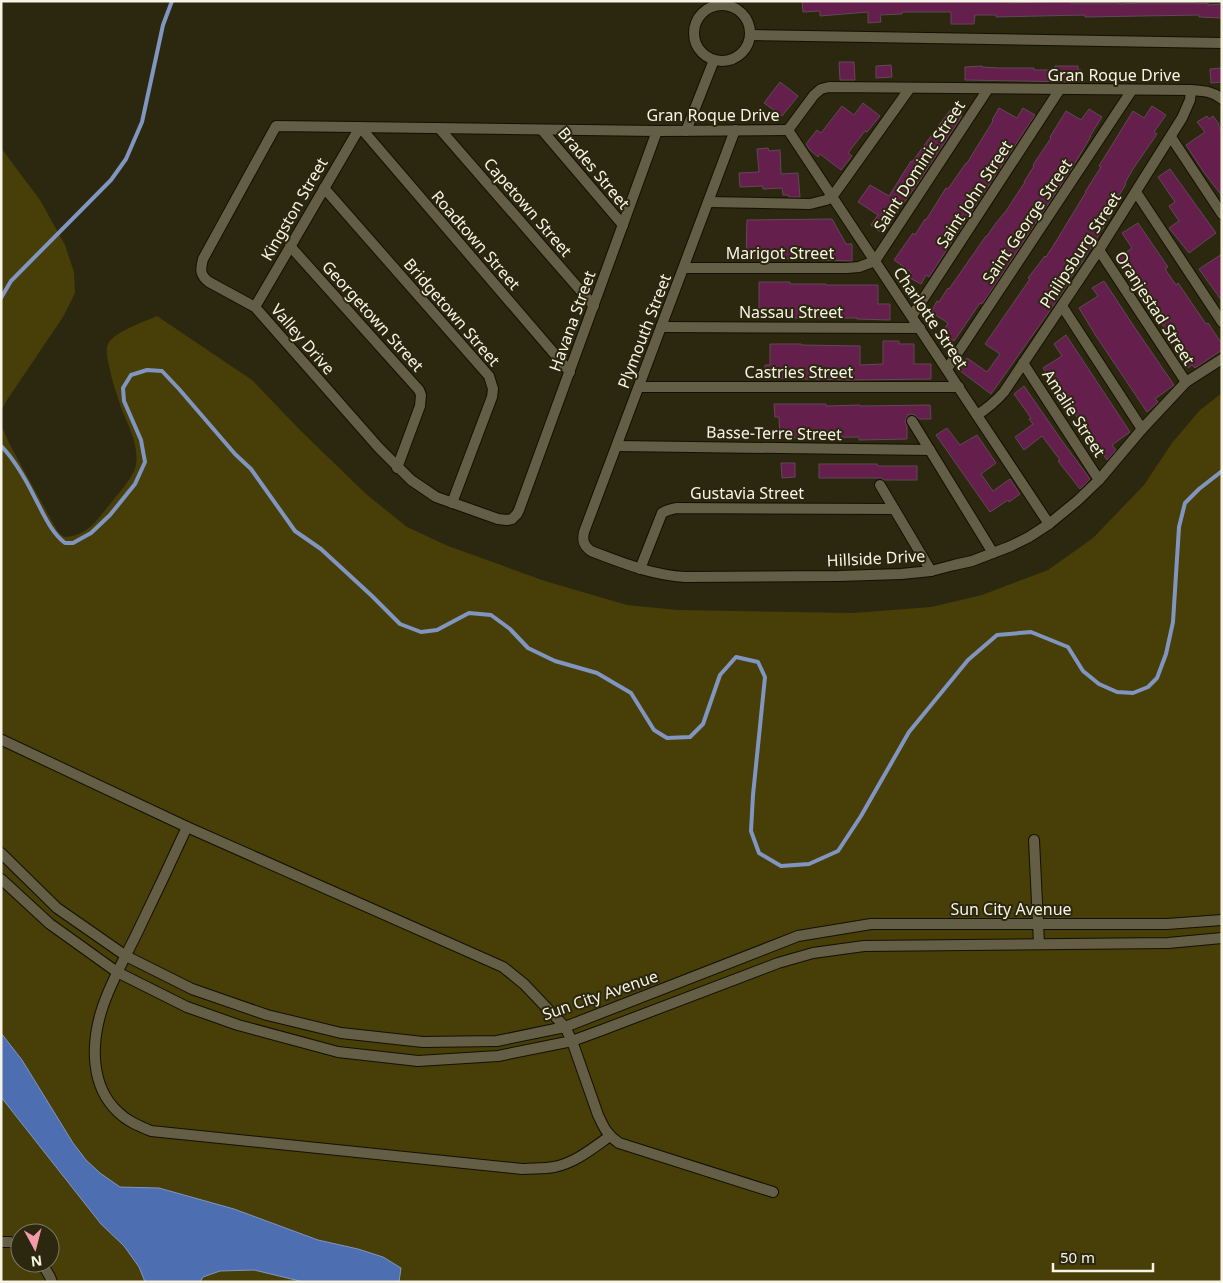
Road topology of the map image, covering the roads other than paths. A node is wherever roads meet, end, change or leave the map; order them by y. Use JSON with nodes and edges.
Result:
{"nodes":[{"id":1,"x":707,"y":5,"type":"edge"},
{"id":2,"x":750,"y":35,"type":"junction"},
{"id":3,"x":1222,"y":43,"type":"edge"},
{"id":4,"x":714,"y":60,"type":"junction"},
{"id":5,"x":910,"y":88,"type":"junction"},
{"id":6,"x":988,"y":89,"type":"junction"},
{"id":7,"x":1060,"y":89,"type":"junction"},
{"id":8,"x":1132,"y":90,"type":"junction"},
{"id":9,"x":1191,"y":90,"type":"junction"},
{"id":10,"x":1222,"y":99,"type":"edge"},
{"id":11,"x":276,"y":126,"type":"joint"},
{"id":12,"x":360,"y":127,"type":"junction"},
{"id":13,"x":439,"y":128,"type":"junction"},
{"id":14,"x":542,"y":130,"type":"junction"},
{"id":15,"x":735,"y":130,"type":"junction"},
{"id":16,"x":788,"y":130,"type":"junction"},
{"id":17,"x":658,"y":131,"type":"junction"},
{"id":18,"x":686,"y":131,"type":"junction"},
{"id":19,"x":1171,"y":137,"type":"junction"},
{"id":20,"x":324,"y":188,"type":"junction"},
{"id":21,"x":1136,"y":192,"type":"junction"},
{"id":22,"x":832,"y":196,"type":"junction"},
{"id":23,"x":708,"y":202,"type":"junction"},
{"id":24,"x":1222,"y":214,"type":"edge"},
{"id":25,"x":623,"y":225,"type":"junction"},
{"id":26,"x":290,"y":246,"type":"junction"},
{"id":27,"x":1099,"y":250,"type":"junction"},
{"id":28,"x":875,"y":261,"type":"junction"},
{"id":29,"x":684,"y":268,"type":"junction"},
{"id":30,"x":594,"y":306,"type":"junction"},
{"id":31,"x":1062,"y":306,"type":"junction"},
{"id":32,"x":255,"y":307,"type":"junction"},
{"id":33,"x":912,"y":316,"type":"junction"},
{"id":34,"x":1222,"y":322,"type":"edge"},
{"id":35,"x":661,"y":327,"type":"junction"},
{"id":36,"x":920,"y":328,"type":"junction"},
{"id":37,"x":1222,"y":359,"type":"edge"},
{"id":38,"x":1023,"y":363,"type":"junction"},
{"id":39,"x":947,"y":369,"type":"junction"},
{"id":40,"x":570,"y":372,"type":"junction"},
{"id":41,"x":1186,"y":382,"type":"junction"},
{"id":42,"x":639,"y":387,"type":"junction"},
{"id":43,"x":959,"y":387,"type":"junction"},
{"id":44,"x":977,"y":414,"type":"junction"},
{"id":45,"x":912,"y":421,"type":"dead end"},
{"id":46,"x":1142,"y":428,"type":"junction"},
{"id":47,"x":617,"y":446,"type":"junction"},
{"id":48,"x":930,"y":450,"type":"junction"},
{"id":49,"x":397,"y":468,"type":"junction"},
{"id":50,"x":1100,"y":480,"type":"junction"},
{"id":51,"x":880,"y":485,"type":"dead end"},
{"id":52,"x":452,"y":503,"type":"junction"},
{"id":53,"x":894,"y":509,"type":"junction"},
{"id":54,"x":512,"y":519,"type":"joint"},
{"id":55,"x":1050,"y":524,"type":"junction"},
{"id":56,"x":584,"y":542,"type":"joint"},
{"id":57,"x":993,"y":553,"type":"junction"},
{"id":58,"x":640,"y":569,"type":"junction"},
{"id":59,"x":931,"y":570,"type":"junction"},
{"id":60,"x":2,"y":740,"type":"dead end"},
{"id":61,"x":188,"y":827,"type":"junction"},
{"id":62,"x":1034,"y":840,"type":"dead end"},
{"id":63,"x":1,"y":854,"type":"edge"},
{"id":64,"x":1,"y":879,"type":"edge"},
{"id":65,"x":1222,"y":920,"type":"edge"},
{"id":66,"x":1038,"y":924,"type":"junction"},
{"id":67,"x":1222,"y":938,"type":"edge"},
{"id":68,"x":1039,"y":944,"type":"junction"},
{"id":69,"x":126,"y":956,"type":"junction"},
{"id":70,"x":117,"y":972,"type":"junction"},
{"id":71,"x":565,"y":1027,"type":"junction"},
{"id":72,"x":572,"y":1041,"type":"junction"},
{"id":73,"x":610,"y":1136,"type":"junction"},
{"id":74,"x":773,"y":1192,"type":"dead end"}],
"edges":[{"from":1,"to":2,"type":"street"},
{"from":1,"to":4,"type":"street"},
{"from":2,"to":3,"type":"street"},
{"from":2,"to":4,"type":"street"},
{"from":4,"to":18,"type":"street"},
{"from":5,"to":6,"type":"street","name":"Gran Roque Drive"},
{"from":5,"to":16,"type":"street","name":"Gran Roque Drive"},
{"from":5,"to":22,"type":"street"},
{"from":6,"to":7,"type":"street","name":"Gran Roque Drive"},
{"from":6,"to":28,"type":"street","name":"Saint Dominic Street"},
{"from":7,"to":8,"type":"street","name":"Gran Roque Drive"},
{"from":7,"to":33,"type":"street","name":"Saint John Street"},
{"from":8,"to":9,"type":"street","name":"Gran Roque Drive"},
{"from":8,"to":39,"type":"street","name":"Saint George Street"},
{"from":9,"to":10,"type":"street"},
{"from":9,"to":19,"type":"street","name":"Philipsburg Street"},
{"from":11,"to":12,"type":"street","name":"Gran Roque Drive"},
{"from":11,"to":32,"type":"street","name":"Valley Drive"},
{"from":12,"to":13,"type":"street","name":"Gran Roque Drive"},
{"from":12,"to":20,"type":"street","name":"Kingston Street"},
{"from":12,"to":40,"type":"street","name":"Roadtown Street"},
{"from":13,"to":14,"type":"street","name":"Gran Roque Drive"},
{"from":13,"to":30,"type":"street","name":"Capetown Street"},
{"from":14,"to":17,"type":"street","name":"Gran Roque Drive"},
{"from":14,"to":25,"type":"street","name":"Brades Street"},
{"from":15,"to":16,"type":"street","name":"Gran Roque Drive"},
{"from":15,"to":18,"type":"street","name":"Gran Roque Drive"},
{"from":15,"to":23,"type":"street","name":"Plymouth Street"},
{"from":16,"to":22,"type":"street","name":"Charlotte Street"},
{"from":17,"to":18,"type":"street","name":"Gran Roque Drive"},
{"from":17,"to":25,"type":"street","name":"Havana Street"},
{"from":19,"to":21,"type":"street","name":"Philipsburg Street"},
{"from":19,"to":24,"type":"street"},
{"from":20,"to":26,"type":"street","name":"Kingston Street"},
{"from":20,"to":52,"type":"street","name":"Bridgetown Street"},
{"from":21,"to":27,"type":"street","name":"Philipsburg Street"},
{"from":21,"to":34,"type":"street"},
{"from":22,"to":23,"type":"street"},
{"from":22,"to":28,"type":"street","name":"Charlotte Street"},
{"from":23,"to":29,"type":"street","name":"Plymouth Street"},
{"from":25,"to":30,"type":"street","name":"Havana Street"},
{"from":26,"to":32,"type":"street","name":"Kingston Street"},
{"from":26,"to":49,"type":"street","name":"Georgetown Street"},
{"from":27,"to":31,"type":"street","name":"Philipsburg Street"},
{"from":27,"to":41,"type":"street","name":"Oranjestad Street"},
{"from":28,"to":29,"type":"street","name":"Marigot Street"},
{"from":28,"to":33,"type":"street","name":"Charlotte Street"},
{"from":29,"to":35,"type":"street","name":"Plymouth Street"},
{"from":30,"to":40,"type":"street","name":"Havana Street"},
{"from":31,"to":38,"type":"street","name":"Philipsburg Street"},
{"from":31,"to":46,"type":"street"},
{"from":32,"to":49,"type":"street","name":"Valley Drive"},
{"from":33,"to":36,"type":"street","name":"Charlotte Street"},
{"from":35,"to":36,"type":"street","name":"Nassau Street"},
{"from":35,"to":42,"type":"street","name":"Plymouth Street"},
{"from":36,"to":39,"type":"street","name":"Charlotte Street"},
{"from":37,"to":41,"type":"street","name":"Hillside Drive"},
{"from":38,"to":44,"type":"street","name":"Philipsburg Street"},
{"from":38,"to":50,"type":"street","name":"Amalie Street"},
{"from":39,"to":43,"type":"street","name":"Charlotte Street"},
{"from":40,"to":54,"type":"street","name":"Havana Street"},
{"from":41,"to":46,"type":"street","name":"Hillside Drive"},
{"from":42,"to":43,"type":"street","name":"Castries Street"},
{"from":42,"to":47,"type":"street","name":"Plymouth Street"},
{"from":43,"to":44,"type":"street","name":"Charlotte Street"},
{"from":44,"to":55,"type":"street","name":"Charlotte Street"},
{"from":45,"to":48,"type":"street"},
{"from":46,"to":50,"type":"street","name":"Hillside Drive"},
{"from":47,"to":48,"type":"street","name":"Basse-Terre Street"},
{"from":47,"to":56,"type":"street","name":"Plymouth Street"},
{"from":48,"to":57,"type":"street"},
{"from":49,"to":52,"type":"street","name":"Valley Drive"},
{"from":50,"to":55,"type":"street","name":"Hillside Drive"},
{"from":51,"to":53,"type":"street"},
{"from":52,"to":54,"type":"street","name":"Valley Drive"},
{"from":53,"to":58,"type":"street","name":"Gustavia Street"},
{"from":53,"to":59,"type":"street"},
{"from":55,"to":57,"type":"street","name":"Hillside Drive"},
{"from":56,"to":58,"type":"street","name":"Hillside Drive"},
{"from":57,"to":59,"type":"street","name":"Hillside Drive"},
{"from":58,"to":59,"type":"street","name":"Hillside Drive"},
{"from":60,"to":61,"type":"street"},
{"from":61,"to":69,"type":"street"},
{"from":61,"to":71,"type":"street"},
{"from":62,"to":66,"type":"street"},
{"from":63,"to":69,"type":"street","name":"Sun City Avenue"},
{"from":64,"to":70,"type":"street","name":"Sun City Avenue"},
{"from":65,"to":66,"type":"street","name":"Sun City Avenue"},
{"from":66,"to":68,"type":"street"},
{"from":66,"to":71,"type":"street","name":"Sun City Avenue"},
{"from":67,"to":68,"type":"street","name":"Sun City Avenue"},
{"from":68,"to":72,"type":"street","name":"Sun City Avenue"},
{"from":69,"to":70,"type":"street"},
{"from":69,"to":71,"type":"street","name":"Sun City Avenue"},
{"from":70,"to":72,"type":"street","name":"Sun City Avenue"},
{"from":70,"to":73,"type":"street"},
{"from":71,"to":72,"type":"street"},
{"from":72,"to":73,"type":"street"},
{"from":73,"to":74,"type":"street"}]}
